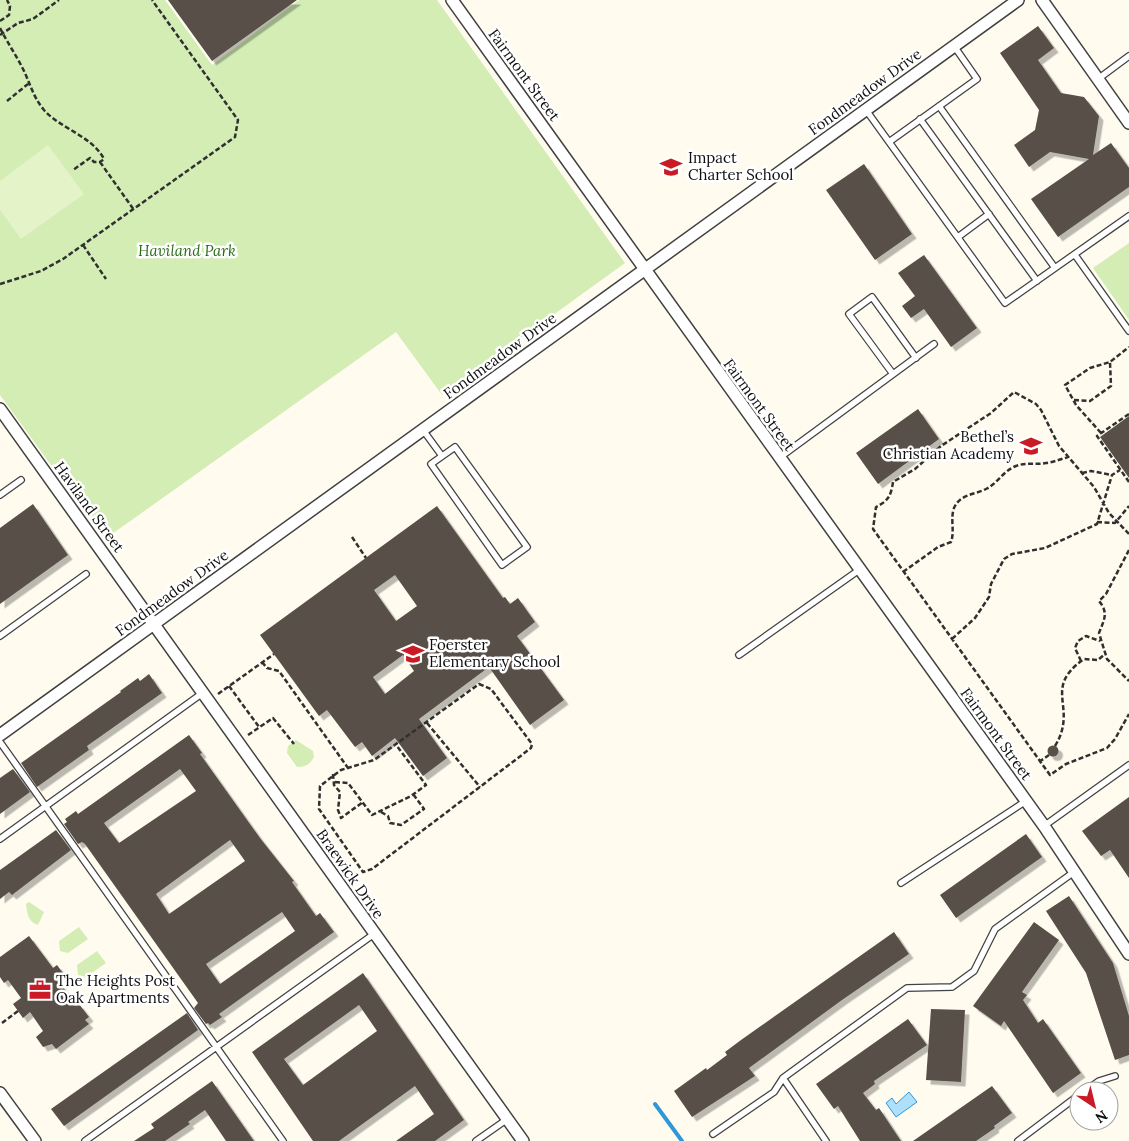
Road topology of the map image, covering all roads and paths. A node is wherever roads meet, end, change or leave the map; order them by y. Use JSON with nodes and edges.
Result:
{"nodes":[{"id":1,"x":7,"y":0,"type":"edge"},
{"id":2,"x":58,"y":0,"type":"edge"},
{"id":3,"x":152,"y":0,"type":"edge"},
{"id":4,"x":452,"y":0,"type":"edge"},
{"id":5,"x":1018,"y":0,"type":"edge"},
{"id":6,"x":1042,"y":0,"type":"edge"},
{"id":7,"x":0,"y":22,"type":"edge"},
{"id":8,"x":0,"y":28,"type":"edge"},
{"id":9,"x":1,"y":34,"type":"edge"},
{"id":10,"x":954,"y":46,"type":"junction"},
{"id":11,"x":1129,"y":56,"type":"edge"},
{"id":12,"x":1098,"y":79,"type":"junction"},
{"id":13,"x":28,"y":84,"type":"junction"},
{"id":14,"x":7,"y":101,"type":"dead end"},
{"id":15,"x":939,"y":106,"type":"junction"},
{"id":16,"x":866,"y":110,"type":"junction"},
{"id":17,"x":920,"y":119,"type":"junction"},
{"id":18,"x":1129,"y":123,"type":"edge"},
{"id":19,"x":889,"y":142,"type":"junction"},
{"id":20,"x":100,"y":162,"type":"junction"},
{"id":21,"x":73,"y":170,"type":"dead end"},
{"id":22,"x":134,"y":210,"type":"junction"},
{"id":23,"x":989,"y":214,"type":"junction"},
{"id":24,"x":1129,"y":216,"type":"edge"},
{"id":25,"x":958,"y":237,"type":"junction"},
{"id":26,"x":83,"y":245,"type":"junction"},
{"id":27,"x":1074,"y":254,"type":"junction"},
{"id":28,"x":1055,"y":268,"type":"junction"},
{"id":29,"x":645,"y":269,"type":"junction"},
{"id":30,"x":106,"y":279,"type":"dead end"},
{"id":31,"x":1037,"y":281,"type":"junction"},
{"id":32,"x":0,"y":284,"type":"edge"},
{"id":33,"x":1129,"y":331,"type":"edge"},
{"id":34,"x":934,"y":344,"type":"dead end"},
{"id":35,"x":1129,"y":347,"type":"edge"},
{"id":36,"x":916,"y":358,"type":"junction"},
{"id":37,"x":1110,"y":362,"type":"junction"},
{"id":38,"x":893,"y":374,"type":"junction"},
{"id":39,"x":1074,"y":400,"type":"junction"},
{"id":40,"x":0,"y":408,"type":"edge"},
{"id":41,"x":1129,"y":414,"type":"edge"},
{"id":42,"x":423,"y":430,"type":"junction"},
{"id":43,"x":1101,"y":433,"type":"junction"},
{"id":44,"x":442,"y":456,"type":"junction"},
{"id":45,"x":1068,"y":457,"type":"junction"},
{"id":46,"x":779,"y":458,"type":"junction"},
{"id":47,"x":1120,"y":470,"type":"junction"},
{"id":48,"x":1082,"y":473,"type":"junction"},
{"id":49,"x":1112,"y":476,"type":"junction"},
{"id":50,"x":21,"y":480,"type":"dead end"},
{"id":51,"x":1129,"y":482,"type":"edge"},
{"id":52,"x":0,"y":495,"type":"edge"},
{"id":53,"x":1103,"y":504,"type":"junction"},
{"id":54,"x":1129,"y":506,"type":"edge"},
{"id":55,"x":1118,"y":521,"type":"junction"},
{"id":56,"x":1098,"y":522,"type":"junction"},
{"id":57,"x":1129,"y":534,"type":"edge"},
{"id":58,"x":352,"y":537,"type":"dead end"},
{"id":59,"x":1129,"y":550,"type":"edge"},
{"id":60,"x":366,"y":558,"type":"dead end"},
{"id":61,"x":859,"y":570,"type":"junction"},
{"id":62,"x":902,"y":572,"type":"junction"},
{"id":63,"x":86,"y":574,"type":"dead end"},
{"id":64,"x":154,"y":624,"type":"junction"},
{"id":65,"x":0,"y":636,"type":"edge"},
{"id":66,"x":952,"y":639,"type":"junction"},
{"id":67,"x":1100,"y":640,"type":"junction"},
{"id":68,"x":274,"y":654,"type":"dead end"},
{"id":69,"x":1105,"y":654,"type":"junction"},
{"id":70,"x":739,"y":655,"type":"dead end"},
{"id":71,"x":1081,"y":661,"type":"junction"},
{"id":72,"x":262,"y":662,"type":"junction"},
{"id":73,"x":1129,"y":681,"type":"edge"},
{"id":74,"x":229,"y":686,"type":"junction"},
{"id":75,"x":207,"y":696,"type":"junction"},
{"id":76,"x":1129,"y":714,"type":"edge"},
{"id":77,"x":427,"y":722,"type":"junction"},
{"id":78,"x":259,"y":728,"type":"junction"},
{"id":79,"x":0,"y":735,"type":"edge"},
{"id":80,"x":239,"y":741,"type":"junction"},
{"id":81,"x":0,"y":742,"type":"edge"},
{"id":82,"x":294,"y":744,"type":"dead end"},
{"id":83,"x":397,"y":746,"type":"junction"},
{"id":84,"x":1055,"y":746,"type":"dead end"},
{"id":85,"x":1049,"y":755,"type":"dead end"},
{"id":86,"x":1039,"y":762,"type":"junction"},
{"id":87,"x":1129,"y":765,"type":"edge"},
{"id":88,"x":348,"y":768,"type":"junction"},
{"id":89,"x":333,"y":774,"type":"junction"},
{"id":90,"x":335,"y":782,"type":"junction"},
{"id":91,"x":480,"y":787,"type":"junction"},
{"id":92,"x":413,"y":794,"type":"junction"},
{"id":93,"x":1026,"y":801,"type":"junction"},
{"id":94,"x":363,"y":802,"type":"junction"},
{"id":95,"x":46,"y":806,"type":"junction"},
{"id":96,"x":380,"y":812,"type":"junction"},
{"id":97,"x":1044,"y":826,"type":"junction"},
{"id":98,"x":0,"y":839,"type":"edge"},
{"id":99,"x":1074,"y":872,"type":"junction"},
{"id":100,"x":902,"y":883,"type":"dead end"},
{"id":101,"x":374,"y":934,"type":"junction"},
{"id":102,"x":1129,"y":954,"type":"edge"},
{"id":103,"x":18,"y":1011,"type":"dead end"},
{"id":104,"x":2,"y":1023,"type":"dead end"},
{"id":105,"x":216,"y":1046,"type":"junction"},
{"id":106,"x":1115,"y":1076,"type":"dead end"},
{"id":107,"x":783,"y":1078,"type":"junction"},
{"id":108,"x":1099,"y":1081,"type":"edge"},
{"id":109,"x":0,"y":1093,"type":"edge"},
{"id":110,"x":1069,"y":1103,"type":"edge"},
{"id":111,"x":506,"y":1120,"type":"junction"},
{"id":112,"x":714,"y":1134,"type":"dead end"},
{"id":113,"x":35,"y":1141,"type":"edge"},
{"id":114,"x":85,"y":1141,"type":"edge"},
{"id":115,"x":283,"y":1141,"type":"edge"},
{"id":116,"x":476,"y":1141,"type":"edge"},
{"id":117,"x":523,"y":1141,"type":"edge"},
{"id":118,"x":826,"y":1141,"type":"edge"},
{"id":119,"x":1018,"y":1141,"type":"edge"}],
"edges":[{"from":1,"to":7,"type":"path"},
{"from":2,"to":9,"type":"path"},
{"from":3,"to":22,"type":"path"},
{"from":4,"to":29,"type":"street","name":"Fairmont Street"},
{"from":5,"to":10,"type":"street","name":"Fondmeadow Drive"},
{"from":6,"to":12,"type":"street"},
{"from":8,"to":9,"type":"path"},
{"from":9,"to":13,"type":"path"},
{"from":10,"to":15,"type":"lane"},
{"from":10,"to":16,"type":"street","name":"Fondmeadow Drive"},
{"from":11,"to":12,"type":"lane"},
{"from":12,"to":18,"type":"street"},
{"from":13,"to":14,"type":"path"},
{"from":13,"to":20,"type":"path"},
{"from":15,"to":17,"type":"lane"},
{"from":15,"to":28,"type":"lane"},
{"from":16,"to":19,"type":"lane"},
{"from":16,"to":29,"type":"street","name":"Fondmeadow Drive"},
{"from":17,"to":19,"type":"lane"},
{"from":17,"to":23,"type":"lane"},
{"from":19,"to":25,"type":"lane"},
{"from":20,"to":21,"type":"path"},
{"from":20,"to":22,"type":"path"},
{"from":22,"to":26,"type":"path"},
{"from":23,"to":25,"type":"lane"},
{"from":23,"to":31,"type":"lane"},
{"from":24,"to":27,"type":"lane"},
{"from":25,"to":31,"type":"lane"},
{"from":26,"to":30,"type":"path"},
{"from":26,"to":32,"type":"path"},
{"from":27,"to":28,"type":"lane"},
{"from":27,"to":33,"type":"lane"},
{"from":28,"to":31,"type":"lane"},
{"from":29,"to":42,"type":"street","name":"Fondmeadow Drive"},
{"from":29,"to":46,"type":"street","name":"Fairmont Street"},
{"from":34,"to":36,"type":"lane"},
{"from":35,"to":37,"type":"path"},
{"from":36,"to":38,"type":"lane"},
{"from":36,"to":38,"type":"lane"},
{"from":37,"to":39,"type":"path"},
{"from":37,"to":39,"type":"path"},
{"from":38,"to":46,"type":"lane"},
{"from":39,"to":43,"type":"path"},
{"from":40,"to":64,"type":"street","name":"Haviland Street"},
{"from":41,"to":43,"type":"path"},
{"from":42,"to":44,"type":"lane"},
{"from":42,"to":64,"type":"street","name":"Fondmeadow Drive"},
{"from":43,"to":47,"type":"path"},
{"from":44,"to":44,"type":"lane"},
{"from":45,"to":48,"type":"path"},
{"from":45,"to":62,"type":"path"},
{"from":45,"to":62,"type":"path"},
{"from":46,"to":61,"type":"street","name":"Fairmont Street"},
{"from":47,"to":49,"type":"path"},
{"from":47,"to":51,"type":"path"},
{"from":48,"to":49,"type":"path"},
{"from":48,"to":53,"type":"path"},
{"from":49,"to":53,"type":"path"},
{"from":50,"to":52,"type":"lane"},
{"from":53,"to":55,"type":"path"},
{"from":53,"to":56,"type":"path"},
{"from":54,"to":55,"type":"path"},
{"from":55,"to":56,"type":"path"},
{"from":55,"to":57,"type":"path"},
{"from":56,"to":66,"type":"path"},
{"from":58,"to":60,"type":"path"},
{"from":59,"to":67,"type":"path"},
{"from":61,"to":70,"type":"lane"},
{"from":61,"to":93,"type":"street","name":"Fairmont Street"},
{"from":62,"to":66,"type":"path"},
{"from":63,"to":65,"type":"lane"},
{"from":64,"to":75,"type":"street","name":"Braewick Drive"},
{"from":64,"to":79,"type":"street","name":"Fondmeadow Drive"},
{"from":66,"to":86,"type":"path"},
{"from":67,"to":69,"type":"path"},
{"from":67,"to":71,"type":"path"},
{"from":68,"to":72,"type":"path"},
{"from":69,"to":71,"type":"path"},
{"from":69,"to":73,"type":"path"},
{"from":71,"to":84,"type":"path"},
{"from":72,"to":74,"type":"path"},
{"from":72,"to":88,"type":"path"},
{"from":74,"to":75,"type":"path"},
{"from":74,"to":78,"type":"path"},
{"from":75,"to":80,"type":"street","name":"Braewick Drive"},
{"from":75,"to":95,"type":"lane"},
{"from":76,"to":86,"type":"path"},
{"from":77,"to":83,"type":"path"},
{"from":77,"to":91,"type":"path"},
{"from":77,"to":91,"type":"path"},
{"from":78,"to":80,"type":"path"},
{"from":78,"to":82,"type":"path"},
{"from":80,"to":101,"type":"street","name":"Braewick Drive"},
{"from":81,"to":95,"type":"lane"},
{"from":83,"to":88,"type":"path"},
{"from":83,"to":92,"type":"path"},
{"from":85,"to":86,"type":"path"},
{"from":87,"to":97,"type":"lane"},
{"from":88,"to":89,"type":"path"},
{"from":89,"to":90,"type":"path"},
{"from":89,"to":91,"type":"path"},
{"from":90,"to":94,"type":"path"},
{"from":90,"to":94,"type":"path"},
{"from":92,"to":96,"type":"path"},
{"from":92,"to":96,"type":"path"},
{"from":93,"to":97,"type":"street","name":"Fairmont Street"},
{"from":93,"to":100,"type":"lane"},
{"from":94,"to":96,"type":"path"},
{"from":95,"to":98,"type":"lane"},
{"from":95,"to":105,"type":"lane"},
{"from":97,"to":99,"type":"street","name":"Fairmont Street"},
{"from":99,"to":102,"type":"street","name":"Fairmont Street"},
{"from":99,"to":107,"type":"lane"},
{"from":101,"to":105,"type":"lane"},
{"from":101,"to":111,"type":"street","name":"Braewick Drive"},
{"from":103,"to":104,"type":"path"},
{"from":105,"to":114,"type":"lane"},
{"from":105,"to":115,"type":"lane"},
{"from":106,"to":108,"type":"lane"},
{"from":107,"to":112,"type":"lane"},
{"from":107,"to":118,"type":"lane"},
{"from":109,"to":113,"type":"street"},
{"from":110,"to":119,"type":"lane"},
{"from":111,"to":116,"type":"lane"},
{"from":111,"to":117,"type":"street","name":"Braewick Drive"}]}
